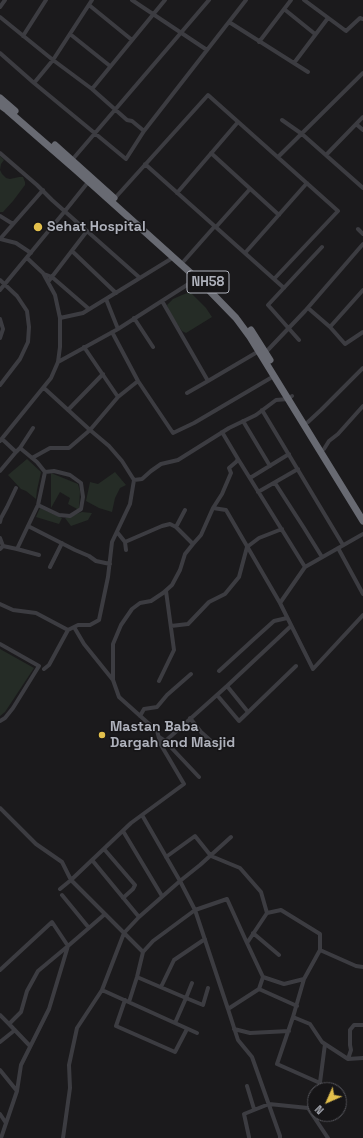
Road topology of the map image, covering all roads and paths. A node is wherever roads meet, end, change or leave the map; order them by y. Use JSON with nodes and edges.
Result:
{"nodes":[{"id":1,"x":5,"y":0,"type":"edge"},
{"id":2,"x":46,"y":0,"type":"edge"},
{"id":3,"x":92,"y":0,"type":"edge"},
{"id":4,"x":132,"y":0,"type":"edge"},
{"id":5,"x":165,"y":0,"type":"edge"},
{"id":6,"x":208,"y":0,"type":"edge"},
{"id":7,"x":246,"y":0,"type":"edge"},
{"id":8,"x":291,"y":0,"type":"edge"},
{"id":9,"x":304,"y":0,"type":"edge"},
{"id":10,"x":89,"y":5,"type":"junction"},
{"id":11,"x":0,"y":7,"type":"edge"},
{"id":12,"x":284,"y":9,"type":"junction"},
{"id":13,"x":153,"y":14,"type":"junction"},
{"id":14,"x":0,"y":17,"type":"edge"},
{"id":15,"x":328,"y":18,"type":"junction"},
{"id":16,"x":363,"y":19,"type":"edge"},
{"id":17,"x":229,"y":22,"type":"junction"},
{"id":18,"x":181,"y":33,"type":"junction"},
{"id":19,"x":70,"y":34,"type":"junction"},
{"id":20,"x":315,"y":34,"type":"junction"},
{"id":21,"x":23,"y":36,"type":"junction"},
{"id":22,"x":132,"y":40,"type":"junction"},
{"id":23,"x":259,"y":42,"type":"junction"},
{"id":24,"x":207,"y":50,"type":"junction"},
{"id":25,"x":0,"y":53,"type":"edge"},
{"id":26,"x":53,"y":60,"type":"junction"},
{"id":27,"x":294,"y":63,"type":"junction"},
{"id":28,"x":110,"y":66,"type":"junction"},
{"id":29,"x":308,"y":72,"type":"dead end"},
{"id":30,"x":363,"y":72,"type":"edge"},
{"id":31,"x":34,"y":83,"type":"junction"},
{"id":32,"x":92,"y":89,"type":"junction"},
{"id":33,"x":0,"y":98,"type":"edge"},
{"id":34,"x":0,"y":105,"type":"edge"},
{"id":35,"x":116,"y":110,"type":"junction"},
{"id":36,"x":363,"y":117,"type":"edge"},
{"id":37,"x":282,"y":120,"type":"dead end"},
{"id":38,"x":238,"y":122,"type":"junction"},
{"id":39,"x":356,"y":124,"type":"junction"},
{"id":40,"x":363,"y":130,"type":"edge"},
{"id":41,"x":144,"y":131,"type":"junction"},
{"id":42,"x":96,"y":133,"type":"junction"},
{"id":43,"x":302,"y":134,"type":"junction"},
{"id":44,"x":0,"y":153,"type":"edge"},
{"id":45,"x":211,"y":154,"type":"junction"},
{"id":46,"x":326,"y":155,"type":"junction"},
{"id":47,"x":278,"y":157,"type":"junction"},
{"id":48,"x":72,"y":160,"type":"junction"},
{"id":49,"x":145,"y":164,"type":"junction"},
{"id":50,"x":90,"y":179,"type":"junction"},
{"id":51,"x":307,"y":183,"type":"junction"},
{"id":52,"x":363,"y":188,"type":"edge"},
{"id":53,"x":250,"y":189,"type":"junction"},
{"id":54,"x":43,"y":190,"type":"junction"},
{"id":55,"x":177,"y":192,"type":"junction"},
{"id":56,"x":115,"y":198,"type":"junction"},
{"id":57,"x":65,"y":211,"type":"junction"},
{"id":58,"x":279,"y":215,"type":"junction"},
{"id":59,"x":0,"y":216,"type":"edge"},
{"id":60,"x":13,"y":224,"type":"junction"},
{"id":61,"x":215,"y":227,"type":"junction"},
{"id":62,"x":358,"y":229,"type":"dead end"},
{"id":63,"x":88,"y":231,"type":"junction"},
{"id":64,"x":363,"y":234,"type":"edge"},
{"id":65,"x":0,"y":239,"type":"edge"},
{"id":66,"x":363,"y":244,"type":"edge"},
{"id":67,"x":322,"y":247,"type":"dead end"},
{"id":68,"x":72,"y":251,"type":"junction"},
{"id":69,"x":31,"y":253,"type":"junction"},
{"id":70,"x":245,"y":253,"type":"junction"},
{"id":71,"x":174,"y":257,"type":"junction"},
{"id":72,"x":27,"y":258,"type":"junction"},
{"id":73,"x":184,"y":261,"type":"junction"},
{"id":74,"x":44,"y":273,"type":"junction"},
{"id":75,"x":52,"y":277,"type":"junction"},
{"id":76,"x":199,"y":277,"type":"junction"},
{"id":77,"x":140,"y":278,"type":"junction"},
{"id":78,"x":274,"y":279,"type":"junction"},
{"id":79,"x":0,"y":280,"type":"edge"},
{"id":80,"x":48,"y":282,"type":"junction"},
{"id":81,"x":5,"y":284,"type":"junction"},
{"id":82,"x":284,"y":288,"type":"junction"},
{"id":83,"x":0,"y":290,"type":"edge"},
{"id":84,"x":363,"y":290,"type":"edge"},
{"id":85,"x":116,"y":293,"type":"junction"},
{"id":86,"x":106,"y":299,"type":"junction"},
{"id":87,"x":162,"y":301,"type":"junction"},
{"id":88,"x":308,"y":308,"type":"junction"},
{"id":89,"x":89,"y":309,"type":"junction"},
{"id":90,"x":60,"y":318,"type":"junction"},
{"id":91,"x":134,"y":318,"type":"junction"},
{"id":92,"x":0,"y":319,"type":"edge"},
{"id":93,"x":330,"y":327,"type":"junction"},
{"id":94,"x":290,"y":328,"type":"junction"},
{"id":95,"x":118,"y":329,"type":"junction"},
{"id":96,"x":112,"y":332,"type":"junction"},
{"id":97,"x":363,"y":332,"type":"edge"},
{"id":98,"x":0,"y":338,"type":"edge"},
{"id":99,"x":299,"y":340,"type":"dead end"},
{"id":100,"x":84,"y":347,"type":"junction"},
{"id":101,"x":153,"y":347,"type":"dead end"},
{"id":102,"x":262,"y":351,"type":"junction"},
{"id":103,"x":58,"y":362,"type":"junction"},
{"id":104,"x":363,"y":368,"type":"edge"},
{"id":105,"x":103,"y":374,"type":"junction"},
{"id":106,"x":274,"y":376,"type":"junction"},
{"id":107,"x":138,"y":381,"type":"junction"},
{"id":108,"x":208,"y":381,"type":"junction"},
{"id":109,"x":0,"y":385,"type":"edge"},
{"id":110,"x":44,"y":388,"type":"junction"},
{"id":111,"x":187,"y":393,"type":"dead end"},
{"id":112,"x":118,"y":397,"type":"junction"},
{"id":113,"x":290,"y":398,"type":"junction"},
{"id":114,"x":363,"y":406,"type":"edge"},
{"id":115,"x":68,"y":410,"type":"junction"},
{"id":116,"x":262,"y":410,"type":"junction"},
{"id":117,"x":359,"y":410,"type":"junction"},
{"id":118,"x":363,"y":413,"type":"edge"},
{"id":119,"x":243,"y":421,"type":"junction"},
{"id":120,"x":308,"y":422,"type":"junction"},
{"id":121,"x":33,"y":428,"type":"dead end"},
{"id":122,"x":90,"y":430,"type":"junction"},
{"id":123,"x":222,"y":432,"type":"junction"},
{"id":124,"x":1,"y":440,"type":"edge"},
{"id":125,"x":20,"y":448,"type":"junction"},
{"id":126,"x":324,"y":449,"type":"junction"},
{"id":127,"x":16,"y":452,"type":"junction"},
{"id":128,"x":289,"y":454,"type":"junction"},
{"id":129,"x":32,"y":458,"type":"junction"},
{"id":130,"x":238,"y":459,"type":"junction"},
{"id":131,"x":270,"y":466,"type":"junction"},
{"id":132,"x":298,"y":469,"type":"junction"},
{"id":133,"x":0,"y":471,"type":"edge"},
{"id":134,"x":45,"y":472,"type":"junction"},
{"id":135,"x":250,"y":478,"type":"junction"},
{"id":136,"x":134,"y":480,"type":"junction"},
{"id":137,"x":275,"y":483,"type":"junction"},
{"id":138,"x":16,"y":488,"type":"dead end"},
{"id":139,"x":258,"y":492,"type":"junction"},
{"id":140,"x":38,"y":505,"type":"junction"},
{"id":141,"x":213,"y":508,"type":"junction"},
{"id":142,"x":186,"y":510,"type":"dead end"},
{"id":143,"x":363,"y":512,"type":"edge"},
{"id":144,"x":363,"y":521,"type":"edge"},
{"id":145,"x":0,"y":522,"type":"edge"},
{"id":146,"x":28,"y":526,"type":"junction"},
{"id":147,"x":176,"y":527,"type":"junction"},
{"id":148,"x":282,"y":529,"type":"junction"},
{"id":149,"x":117,"y":532,"type":"junction"},
{"id":150,"x":363,"y":534,"type":"edge"},
{"id":151,"x":0,"y":538,"type":"edge"},
{"id":152,"x":125,"y":542,"type":"junction"},
{"id":153,"x":62,"y":543,"type":"junction"},
{"id":154,"x":194,"y":544,"type":"junction"},
{"id":155,"x":343,"y":545,"type":"junction"},
{"id":156,"x":1,"y":547,"type":"edge"},
{"id":157,"x":247,"y":547,"type":"junction"},
{"id":158,"x":338,"y":548,"type":"junction"},
{"id":159,"x":17,"y":549,"type":"junction"},
{"id":160,"x":126,"y":550,"type":"dead end"},
{"id":161,"x":39,"y":555,"type":"dead end"},
{"id":162,"x":322,"y":557,"type":"junction"},
{"id":163,"x":110,"y":564,"type":"junction"},
{"id":164,"x":50,"y":567,"type":"dead end"},
{"id":165,"x":305,"y":567,"type":"junction"},
{"id":166,"x":166,"y":590,"type":"junction"},
{"id":167,"x":363,"y":594,"type":"edge"},
{"id":168,"x":280,"y":603,"type":"junction"},
{"id":169,"x":0,"y":604,"type":"edge"},
{"id":170,"x":363,"y":615,"type":"edge"},
{"id":171,"x":288,"y":618,"type":"junction"},
{"id":172,"x":171,"y":626,"type":"junction"},
{"id":173,"x":291,"y":626,"type":"junction"},
{"id":174,"x":74,"y":627,"type":"junction"},
{"id":175,"x":68,"y":630,"type":"junction"},
{"id":176,"x":0,"y":644,"type":"edge"},
{"id":177,"x":296,"y":666,"type":"dead end"},
{"id":178,"x":44,"y":669,"type":"dead end"},
{"id":179,"x":219,"y":671,"type":"dead end"},
{"id":180,"x":191,"y":674,"type":"dead end"},
{"id":181,"x":113,"y":680,"type":"junction"},
{"id":182,"x":159,"y":681,"type":"dead end"},
{"id":183,"x":227,"y":686,"type":"junction"},
{"id":184,"x":217,"y":695,"type":"junction"},
{"id":185,"x":248,"y":712,"type":"junction"},
{"id":186,"x":140,"y":716,"type":"junction"},
{"id":187,"x":190,"y":718,"type":"junction"},
{"id":188,"x":0,"y":721,"type":"edge"},
{"id":189,"x":159,"y":737,"type":"junction"},
{"id":190,"x":165,"y":741,"type":"junction"},
{"id":191,"x":161,"y":745,"type":"junction"},
{"id":192,"x":220,"y":749,"type":"dead end"},
{"id":193,"x":199,"y":777,"type":"dead end"},
{"id":194,"x":0,"y":808,"type":"edge"},
{"id":195,"x":142,"y":815,"type":"junction"},
{"id":196,"x":123,"y":831,"type":"junction"},
{"id":197,"x":231,"y":837,"type":"dead end"},
{"id":198,"x":104,"y":849,"type":"junction"},
{"id":199,"x":211,"y":856,"type":"junction"},
{"id":200,"x":166,"y":857,"type":"junction"},
{"id":201,"x":92,"y":860,"type":"junction"},
{"id":202,"x":71,"y":880,"type":"junction"},
{"id":203,"x":180,"y":881,"type":"junction"},
{"id":204,"x":60,"y":889,"type":"dead end"},
{"id":205,"x":62,"y":895,"type":"dead end"},
{"id":206,"x":162,"y":896,"type":"junction"},
{"id":207,"x":123,"y":898,"type":"junction"},
{"id":208,"x":195,"y":910,"type":"junction"},
{"id":209,"x":267,"y":913,"type":"junction"},
{"id":210,"x":105,"y":914,"type":"junction"},
{"id":211,"x":139,"y":917,"type":"junction"},
{"id":212,"x":89,"y":928,"type":"junction"},
{"id":213,"x":124,"y":933,"type":"junction"},
{"id":214,"x":254,"y":934,"type":"junction"},
{"id":215,"x":204,"y":939,"type":"junction"},
{"id":216,"x":248,"y":943,"type":"junction"},
{"id":217,"x":68,"y":946,"type":"junction"},
{"id":218,"x":320,"y":950,"type":"junction"},
{"id":219,"x":143,"y":952,"type":"junction"},
{"id":220,"x":279,"y":955,"type":"dead end"},
{"id":221,"x":363,"y":967,"type":"edge"},
{"id":222,"x":0,"y":970,"type":"edge"},
{"id":223,"x":137,"y":977,"type":"junction"},
{"id":224,"x":263,"y":977,"type":"junction"},
{"id":225,"x":304,"y":979,"type":"junction"},
{"id":226,"x":192,"y":983,"type":"dead end"},
{"id":227,"x":161,"y":987,"type":"junction"},
{"id":228,"x":208,"y":988,"type":"dead end"},
{"id":229,"x":259,"y":989,"type":"junction"},
{"id":230,"x":102,"y":990,"type":"junction"},
{"id":231,"x":186,"y":998,"type":"junction"},
{"id":232,"x":127,"y":1001,"type":"junction"},
{"id":233,"x":297,"y":1006,"type":"junction"},
{"id":234,"x":228,"y":1009,"type":"junction"},
{"id":235,"x":0,"y":1015,"type":"edge"},
{"id":236,"x":294,"y":1017,"type":"junction"},
{"id":237,"x":175,"y":1023,"type":"junction"},
{"id":238,"x":9,"y":1024,"type":"junction"},
{"id":239,"x":363,"y":1025,"type":"edge"},
{"id":240,"x":187,"y":1029,"type":"junction"},
{"id":241,"x":234,"y":1029,"type":"junction"},
{"id":242,"x":15,"y":1030,"type":"junction"},
{"id":243,"x":289,"y":1030,"type":"junction"},
{"id":244,"x":197,"y":1033,"type":"dead end"},
{"id":245,"x":0,"y":1042,"type":"edge"},
{"id":246,"x":325,"y":1044,"type":"junction"},
{"id":247,"x":30,"y":1046,"type":"junction"},
{"id":248,"x":363,"y":1058,"type":"edge"},
{"id":249,"x":348,"y":1059,"type":"junction"},
{"id":250,"x":0,"y":1070,"type":"edge"},
{"id":251,"x":318,"y":1082,"type":"edge"},
{"id":252,"x":320,"y":1082,"type":"edge"},
{"id":253,"x":247,"y":1086,"type":"dead end"},
{"id":254,"x":17,"y":1091,"type":"junction"},
{"id":255,"x":269,"y":1104,"type":"junction"},
{"id":256,"x":307,"y":1108,"type":"edge"},
{"id":257,"x":254,"y":1109,"type":"junction"},
{"id":258,"x":0,"y":1114,"type":"edge"},
{"id":259,"x":317,"y":1122,"type":"edge"},
{"id":260,"x":6,"y":1123,"type":"junction"},
{"id":261,"x":249,"y":1137,"type":"edge"},
{"id":262,"x":281,"y":1137,"type":"edge"},
{"id":263,"x":1,"y":1138,"type":"edge"},
{"id":264,"x":63,"y":1138,"type":"edge"},
{"id":265,"x":328,"y":1138,"type":"edge"}],
"edges":[{"from":1,"to":11,"type":"street"},
{"from":2,"to":21,"type":"street"},
{"from":3,"to":10,"type":"street"},
{"from":4,"to":13,"type":"street"},
{"from":5,"to":13,"type":"street"},
{"from":6,"to":18,"type":"street"},
{"from":7,"to":17,"type":"street"},
{"from":8,"to":12,"type":"street"},
{"from":9,"to":15,"type":"street"},
{"from":10,"to":19,"type":"street"},
{"from":10,"to":22,"type":"street"},
{"from":12,"to":20,"type":"street"},
{"from":12,"to":23,"type":"street"},
{"from":13,"to":18,"type":"street"},
{"from":13,"to":22,"type":"street"},
{"from":14,"to":21,"type":"street"},
{"from":15,"to":16,"type":"street"},
{"from":15,"to":20,"type":"street"},
{"from":17,"to":23,"type":"street"},
{"from":17,"to":24,"type":"street"},
{"from":18,"to":24,"type":"street"},
{"from":18,"to":35,"type":"street"},
{"from":19,"to":26,"type":"street"},
{"from":19,"to":28,"type":"street"},
{"from":20,"to":27,"type":"street"},
{"from":21,"to":26,"type":"street"},
{"from":22,"to":28,"type":"street"},
{"from":23,"to":27,"type":"street"},
{"from":24,"to":41,"type":"street"},
{"from":25,"to":31,"type":"street"},
{"from":26,"to":31,"type":"street"},
{"from":26,"to":32,"type":"street"},
{"from":27,"to":29,"type":"street"},
{"from":28,"to":32,"type":"street"},
{"from":30,"to":43,"type":"street"},
{"from":31,"to":42,"type":"street"},
{"from":32,"to":35,"type":"street"},
{"from":33,"to":48,"type":"highway","number":"NH58"},
{"from":34,"to":50,"type":"highway","number":"NH58"},
{"from":35,"to":41,"type":"street"},
{"from":35,"to":42,"type":"street"},
{"from":36,"to":39,"type":"street"},
{"from":37,"to":43,"type":"street"},
{"from":38,"to":45,"type":"street"},
{"from":38,"to":47,"type":"street"},
{"from":38,"to":49,"type":"street"},
{"from":39,"to":40,"type":"street"},
{"from":39,"to":46,"type":"street"},
{"from":41,"to":42,"type":"street"},
{"from":42,"to":48,"type":"street"},
{"from":43,"to":46,"type":"street"},
{"from":43,"to":47,"type":"street"},
{"from":44,"to":54,"type":"street"},
{"from":45,"to":53,"type":"street"},
{"from":45,"to":55,"type":"street"},
{"from":46,"to":52,"type":"street"},
{"from":47,"to":51,"type":"street"},
{"from":48,"to":50,"type":"highway","number":"NH58"},
{"from":49,"to":55,"type":"street"},
{"from":49,"to":56,"type":"street"},
{"from":50,"to":56,"type":"highway","number":"NH58"},
{"from":50,"to":57,"type":"street"},
{"from":50,"to":71,"type":"highway","number":"NH58"},
{"from":51,"to":58,"type":"street"},
{"from":51,"to":78,"type":"street"},
{"from":53,"to":58,"type":"street"},
{"from":53,"to":61,"type":"street"},
{"from":54,"to":57,"type":"street"},
{"from":54,"to":60,"type":"street"},
{"from":55,"to":61,"type":"street"},
{"from":56,"to":73,"type":"highway","number":"NH58"},
{"from":57,"to":63,"type":"street"},
{"from":57,"to":69,"type":"street"},
{"from":58,"to":70,"type":"street"},
{"from":59,"to":60,"type":"street"},
{"from":60,"to":65,"type":"street"},
{"from":61,"to":70,"type":"street"},
{"from":61,"to":73,"type":"street"},
{"from":62,"to":64,"type":"street"},
{"from":63,"to":68,"type":"street"},
{"from":63,"to":77,"type":"street"},
{"from":65,"to":69,"type":"street"},
{"from":66,"to":88,"type":"street"},
{"from":67,"to":82,"type":"street"},
{"from":68,"to":75,"type":"street"},
{"from":68,"to":85,"type":"street"},
{"from":69,"to":72,"type":"street"},
{"from":70,"to":78,"type":"street"},
{"from":71,"to":76,"type":"highway","number":"NH58"},
{"from":71,"to":77,"type":"street"},
{"from":72,"to":74,"type":"street"},
{"from":72,"to":81,"type":"street"},
{"from":73,"to":76,"type":"highway","number":"NH58"},
{"from":74,"to":75,"type":"street"},
{"from":74,"to":80,"type":"street"},
{"from":75,"to":80,"type":"street"},
{"from":75,"to":89,"type":"street"},
{"from":76,"to":87,"type":"street"},
{"from":76,"to":102,"type":"highway","number":"NH58"},
{"from":77,"to":85,"type":"street"},
{"from":78,"to":82,"type":"street"},
{"from":79,"to":81,"type":"street"},
{"from":80,"to":90,"type":"street"},
{"from":81,"to":83,"type":"street"},
{"from":81,"to":109,"type":"street"},
{"from":82,"to":94,"type":"street"},
{"from":84,"to":93,"type":"street"},
{"from":85,"to":86,"type":"street"},
{"from":86,"to":89,"type":"street"},
{"from":86,"to":95,"type":"street"},
{"from":87,"to":91,"type":"street"},
{"from":87,"to":108,"type":"street"},
{"from":88,"to":93,"type":"street"},
{"from":88,"to":94,"type":"street"},
{"from":89,"to":90,"type":"street"},
{"from":90,"to":103,"type":"street"},
{"from":91,"to":95,"type":"street"},
{"from":91,"to":101,"type":"street"},
{"from":92,"to":98,"type":"street"},
{"from":93,"to":97,"type":"street"},
{"from":94,"to":99,"type":"street"},
{"from":94,"to":102,"type":"street"},
{"from":95,"to":96,"type":"street"},
{"from":96,"to":100,"type":"street"},
{"from":96,"to":107,"type":"street"},
{"from":100,"to":103,"type":"street"},
{"from":100,"to":105,"type":"street"},
{"from":102,"to":106,"type":"highway","number":"NH58"},
{"from":102,"to":108,"type":"street"},
{"from":102,"to":113,"type":"highway","number":"NH58"},
{"from":103,"to":110,"type":"street"},
{"from":104,"to":120,"type":"street"},
{"from":105,"to":112,"type":"street"},
{"from":105,"to":115,"type":"street"},
{"from":106,"to":107,"type":"street"},
{"from":106,"to":113,"type":"highway","number":"NH58"},
{"from":107,"to":112,"type":"street"},
{"from":108,"to":111,"type":"street"},
{"from":110,"to":115,"type":"street"},
{"from":110,"to":124,"type":"street"},
{"from":112,"to":122,"type":"street"},
{"from":113,"to":116,"type":"street"},
{"from":113,"to":120,"type":"highway","number":"NH58"},
{"from":113,"to":144,"type":"highway","number":"NH58"},
{"from":114,"to":117,"type":"street"},
{"from":115,"to":122,"type":"street"},
{"from":116,"to":119,"type":"street"},
{"from":116,"to":128,"type":"street"},
{"from":117,"to":118,"type":"street"},
{"from":117,"to":126,"type":"street"},
{"from":119,"to":123,"type":"street"},
{"from":119,"to":131,"type":"street"},
{"from":120,"to":126,"type":"highway","number":"NH58"},
{"from":121,"to":125,"type":"street"},
{"from":122,"to":129,"type":"street"},
{"from":122,"to":136,"type":"street"},
{"from":123,"to":130,"type":"street"},
{"from":123,"to":136,"type":"street"},
{"from":124,"to":127,"type":"street"},
{"from":125,"to":127,"type":"street"},
{"from":125,"to":129,"type":"street"},
{"from":126,"to":143,"type":"highway","number":"NH58"},
{"from":127,"to":133,"type":"street"},
{"from":128,"to":131,"type":"street"},
{"from":128,"to":132,"type":"street"},
{"from":129,"to":134,"type":"street"},
{"from":130,"to":135,"type":"street"},
{"from":130,"to":141,"type":"street"},
{"from":131,"to":135,"type":"street"},
{"from":132,"to":137,"type":"street"},
{"from":132,"to":155,"type":"street"},
{"from":134,"to":140,"type":"street"},
{"from":134,"to":140,"type":"street"},
{"from":135,"to":139,"type":"street"},
{"from":136,"to":149,"type":"street"},
{"from":137,"to":139,"type":"street"},
{"from":137,"to":162,"type":"street"},
{"from":138,"to":145,"type":"street"},
{"from":139,"to":148,"type":"street"},
{"from":140,"to":146,"type":"street"},
{"from":141,"to":154,"type":"street"},
{"from":141,"to":157,"type":"street"},
{"from":142,"to":147,"type":"street"},
{"from":146,"to":153,"type":"street"},
{"from":146,"to":159,"type":"street"},
{"from":147,"to":152,"type":"street"},
{"from":147,"to":154,"type":"street"},
{"from":148,"to":157,"type":"street"},
{"from":148,"to":165,"type":"street"},
{"from":149,"to":152,"type":"street"},
{"from":149,"to":163,"type":"street"},
{"from":150,"to":155,"type":"street"},
{"from":151,"to":156,"type":"street"},
{"from":152,"to":160,"type":"street"},
{"from":153,"to":163,"type":"street"},
{"from":153,"to":164,"type":"street"},
{"from":154,"to":166,"type":"street"},
{"from":155,"to":158,"type":"street"},
{"from":156,"to":159,"type":"street"},
{"from":157,"to":168,"type":"street"},
{"from":157,"to":172,"type":"street"},
{"from":158,"to":162,"type":"street"},
{"from":158,"to":167,"type":"street"},
{"from":159,"to":161,"type":"street"},
{"from":162,"to":165,"type":"street"},
{"from":163,"to":174,"type":"street"},
{"from":165,"to":168,"type":"street"},
{"from":166,"to":172,"type":"street"},
{"from":166,"to":181,"type":"street"},
{"from":168,"to":171,"type":"street"},
{"from":169,"to":175,"type":"street"},
{"from":170,"to":173,"type":"street"},
{"from":171,"to":173,"type":"street"},
{"from":171,"to":179,"type":"street"},
{"from":172,"to":182,"type":"street"},
{"from":173,"to":183,"type":"street"},
{"from":174,"to":175,"type":"street"},
{"from":174,"to":181,"type":"street"},
{"from":175,"to":178,"type":"street"},
{"from":176,"to":188,"type":"street"},
{"from":177,"to":185,"type":"street"},
{"from":180,"to":186,"type":"street"},
{"from":181,"to":186,"type":"street"},
{"from":183,"to":184,"type":"street"},
{"from":183,"to":185,"type":"street"},
{"from":184,"to":185,"type":"street"},
{"from":184,"to":187,"type":"street"},
{"from":186,"to":189,"type":"street"},
{"from":187,"to":190,"type":"street"},
{"from":187,"to":192,"type":"street"},
{"from":189,"to":190,"type":"street"},
{"from":189,"to":191,"type":"street"},
{"from":190,"to":191,"type":"street"},
{"from":190,"to":193,"type":"street"},
{"from":191,"to":195,"type":"street"},
{"from":194,"to":202,"type":"street"},
{"from":195,"to":196,"type":"street"},
{"from":195,"to":200,"type":"street"},
{"from":196,"to":198,"type":"street"},
{"from":196,"to":206,"type":"street"},
{"from":197,"to":199,"type":"street"},
{"from":198,"to":201,"type":"street"},
{"from":198,"to":207,"type":"street"},
{"from":199,"to":200,"type":"street"},
{"from":199,"to":203,"type":"street"},
{"from":199,"to":209,"type":"street"},
{"from":200,"to":203,"type":"street"},
{"from":201,"to":202,"type":"street"},
{"from":201,"to":207,"type":"street"},
{"from":202,"to":204,"type":"street"},
{"from":202,"to":210,"type":"street"},
{"from":203,"to":206,"type":"street"},
{"from":203,"to":208,"type":"street"},
{"from":205,"to":212,"type":"street"},
{"from":206,"to":211,"type":"street"},
{"from":207,"to":211,"type":"street"},
{"from":208,"to":215,"type":"street"},
{"from":208,"to":216,"type":"street"},
{"from":208,"to":219,"type":"street"},
{"from":209,"to":214,"type":"street"},
{"from":209,"to":218,"type":"street"},
{"from":210,"to":212,"type":"street"},
{"from":210,"to":213,"type":"street"},
{"from":211,"to":213,"type":"street"},
{"from":212,"to":217,"type":"street"},
{"from":213,"to":219,"type":"street"},
{"from":213,"to":230,"type":"street"},
{"from":214,"to":216,"type":"street"},
{"from":214,"to":220,"type":"street"},
{"from":215,"to":227,"type":"street"},
{"from":215,"to":234,"type":"street"},
{"from":216,"to":224,"type":"street"},
{"from":217,"to":222,"type":"street"},
{"from":217,"to":238,"type":"street"},
{"from":217,"to":247,"type":"street"},
{"from":218,"to":221,"type":"street"},
{"from":218,"to":225,"type":"street"},
{"from":219,"to":223,"type":"street"},
{"from":223,"to":227,"type":"street"},
{"from":223,"to":232,"type":"street"},
{"from":224,"to":225,"type":"street"},
{"from":224,"to":229,"type":"street"},
{"from":225,"to":233,"type":"street"},
{"from":226,"to":231,"type":"street"},
{"from":227,"to":231,"type":"street"},
{"from":228,"to":231,"type":"street"},
{"from":229,"to":233,"type":"street"},
{"from":229,"to":234,"type":"street"},
{"from":230,"to":232,"type":"street"},
{"from":230,"to":264,"type":"street"},
{"from":231,"to":237,"type":"street"},
{"from":232,"to":237,"type":"street"},
{"from":232,"to":240,"type":"street"},
{"from":233,"to":236,"type":"street"},
{"from":234,"to":241,"type":"street"},
{"from":235,"to":238,"type":"street"},
{"from":236,"to":243,"type":"street"},
{"from":236,"to":246,"type":"street"},
{"from":237,"to":240,"type":"street"},
{"from":238,"to":242,"type":"street"},
{"from":239,"to":249,"type":"street"},
{"from":240,"to":244,"type":"street"},
{"from":241,"to":243,"type":"street"},
{"from":241,"to":255,"type":"street"},
{"from":242,"to":245,"type":"street"},
{"from":242,"to":247,"type":"street"},
{"from":243,"to":251,"type":"street"},
{"from":246,"to":249,"type":"street"},
{"from":246,"to":252,"type":"street"},
{"from":247,"to":254,"type":"street"},
{"from":248,"to":249,"type":"street"},
{"from":250,"to":254,"type":"street"},
{"from":253,"to":257,"type":"street"},
{"from":254,"to":260,"type":"street"},
{"from":255,"to":256,"type":"street"},
{"from":255,"to":257,"type":"street"},
{"from":255,"to":262,"type":"street"},
{"from":257,"to":261,"type":"street"},
{"from":258,"to":260,"type":"street"},
{"from":259,"to":265,"type":"street"},
{"from":260,"to":263,"type":"street"}]}
